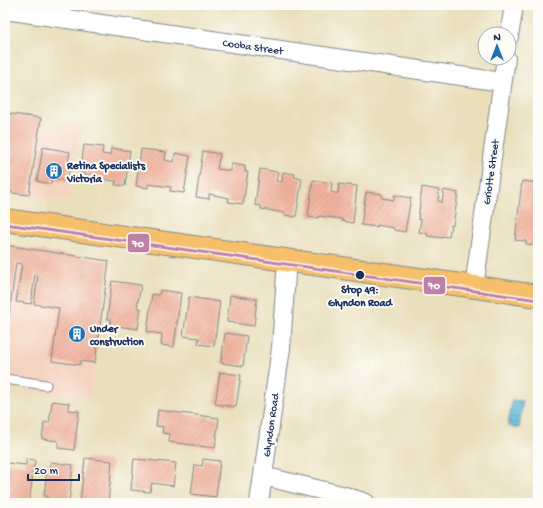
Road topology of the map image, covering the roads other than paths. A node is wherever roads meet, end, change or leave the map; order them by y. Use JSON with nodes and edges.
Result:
{"nodes":[{"id":1,"x":514,"y":5,"type":"edge"},
{"id":2,"x":5,"y":10,"type":"edge"},
{"id":3,"x":511,"y":26,"type":"edge"},
{"id":4,"x":505,"y":66,"type":"edge"},
{"id":5,"x":502,"y":82,"type":"junction"},
{"id":6,"x":5,"y":220,"type":"edge"},
{"id":7,"x":294,"y":261,"type":"junction"},
{"id":8,"x":474,"y":287,"type":"junction"},
{"id":9,"x":538,"y":296,"type":"edge"},
{"id":10,"x":5,"y":379,"type":"edge"},
{"id":11,"x":46,"y":385,"type":"dead end"},
{"id":12,"x":261,"y":490,"type":"edge"},
{"id":13,"x":366,"y":503,"type":"edge"}],
"edges":[{"from":1,"to":3,"type":"street"},
{"from":2,"to":5,"type":"street","name":"Cooba Street"},
{"from":4,"to":5,"type":"street","name":"Griotte Street"},
{"from":5,"to":8,"type":"street","name":"Griotte Street"},
{"from":6,"to":7,"type":"main road"},
{"from":7,"to":8,"type":"main road"},
{"from":7,"to":12,"type":"street","name":"Glyndon Road"},
{"from":8,"to":9,"type":"main road"},
{"from":10,"to":11,"type":"lane"},
{"from":12,"to":13,"type":"street"}]}
